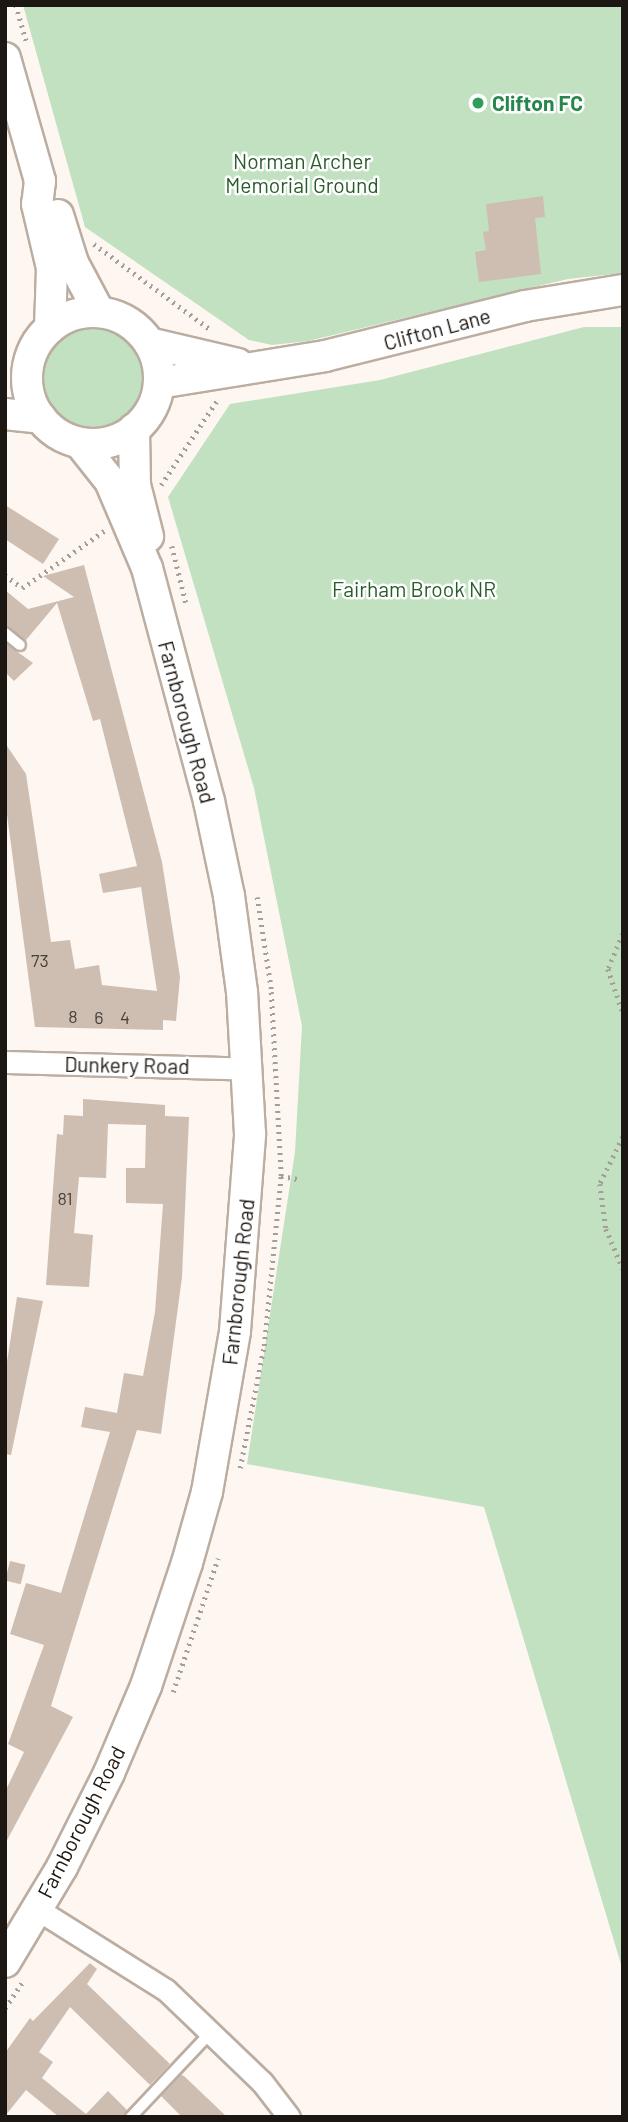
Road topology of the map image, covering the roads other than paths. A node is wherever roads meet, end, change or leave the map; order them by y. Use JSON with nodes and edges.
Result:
{"nodes":[{"id":1,"x":5,"y":58,"type":"edge"},
{"id":2,"x":40,"y":181,"type":"junction"},
{"id":3,"x":623,"y":290,"type":"edge"},
{"id":4,"x":99,"y":312,"type":"junction"},
{"id":5,"x":50,"y":328,"type":"junction"},
{"id":6,"x":149,"y":343,"type":"junction"},
{"id":7,"x":252,"y":367,"type":"junction"},
{"id":8,"x":16,"y":376,"type":"edge"},
{"id":9,"x":159,"y":383,"type":"junction"},
{"id":10,"x":5,"y":414,"type":"edge"},
{"id":11,"x":41,"y":418,"type":"junction"},
{"id":12,"x":134,"y":429,"type":"junction"},
{"id":13,"x":80,"y":443,"type":"junction"},
{"id":14,"x":146,"y":568,"type":"junction"},
{"id":15,"x":5,"y":633,"type":"edge"},
{"id":16,"x":20,"y":645,"type":"dead end"},
{"id":17,"x":5,"y":1062,"type":"edge"},
{"id":18,"x":249,"y":1069,"type":"junction"},
{"id":19,"x":37,"y":1909,"type":"junction"},
{"id":20,"x":5,"y":1962,"type":"edge"},
{"id":21,"x":212,"y":2031,"type":"junction"},
{"id":22,"x":131,"y":2117,"type":"edge"},
{"id":23,"x":289,"y":2117,"type":"edge"}],
"edges":[{"from":1,"to":2,"type":"street"},
{"from":2,"to":4,"type":"street"},
{"from":2,"to":5,"type":"street"},
{"from":3,"to":7,"type":"street","name":"Clifton Lane"},
{"from":4,"to":5,"type":"street"},
{"from":4,"to":6,"type":"street"},
{"from":5,"to":8,"type":"street"},
{"from":6,"to":7,"type":"street","name":"Clifton Lane"},
{"from":6,"to":9,"type":"street"},
{"from":7,"to":9,"type":"street","name":"Clifton Lane"},
{"from":8,"to":11,"type":"street"},
{"from":9,"to":12,"type":"street"},
{"from":10,"to":11,"type":"street"},
{"from":11,"to":13,"type":"street"},
{"from":12,"to":13,"type":"street"},
{"from":12,"to":14,"type":"street","name":"Farnborough Road"},
{"from":13,"to":14,"type":"street","name":"Farnborough Road"},
{"from":14,"to":18,"type":"street","name":"Farnborough Road"},
{"from":15,"to":16,"type":"lane"},
{"from":17,"to":18,"type":"street","name":"Dunkery Road"},
{"from":18,"to":19,"type":"street","name":"Farnborough Road"},
{"from":19,"to":20,"type":"street","name":"Farnborough Road"},
{"from":19,"to":21,"type":"street"},
{"from":21,"to":22,"type":"lane"},
{"from":21,"to":23,"type":"street"}]}
